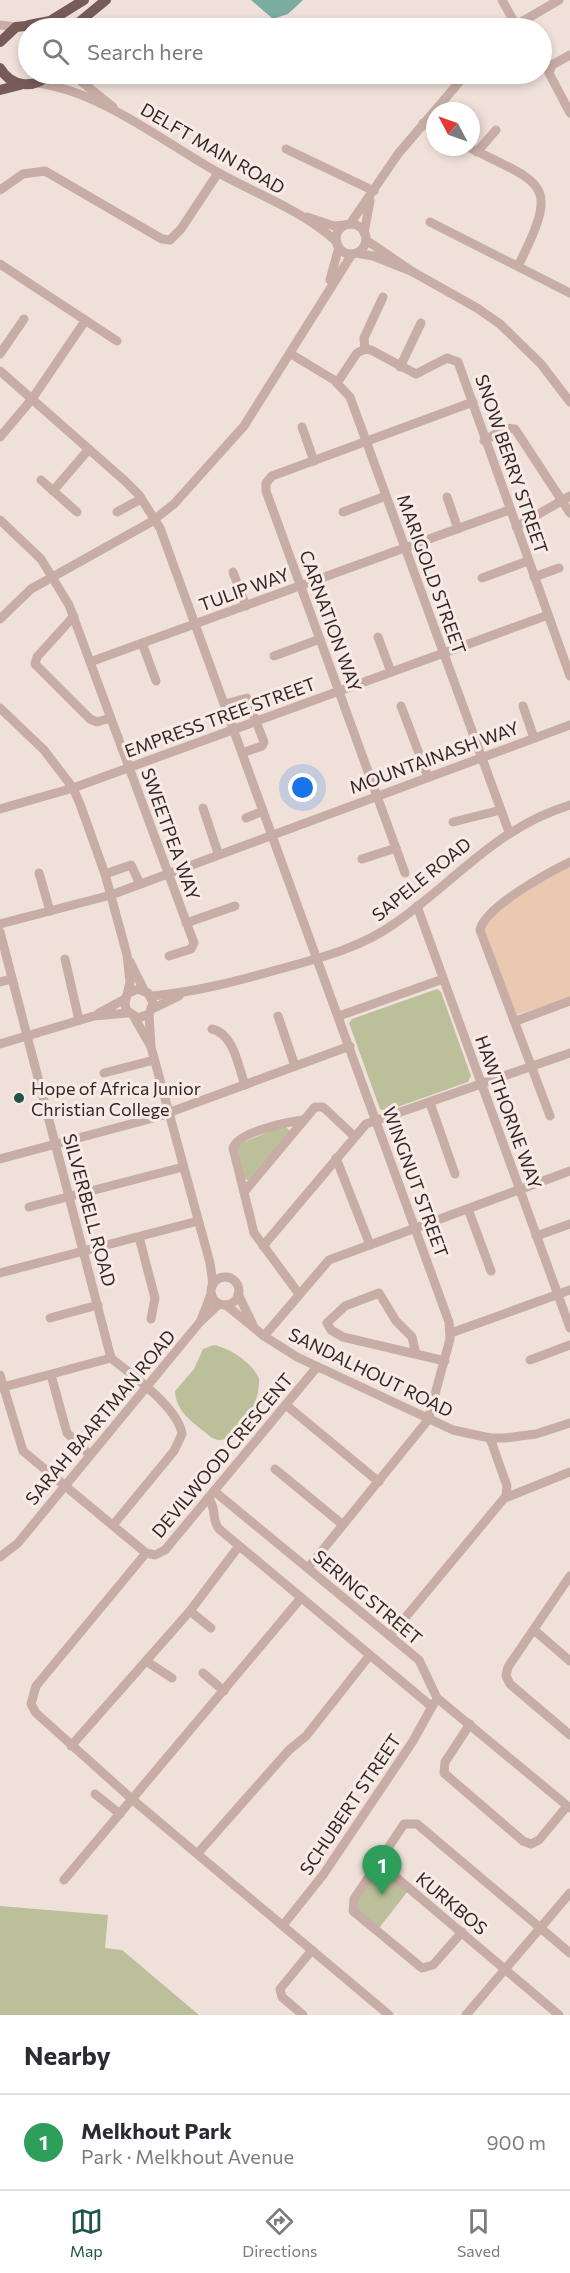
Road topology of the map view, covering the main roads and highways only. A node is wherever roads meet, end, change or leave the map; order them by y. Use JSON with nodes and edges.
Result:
{"nodes":[{"id":1,"x":84,"y":0,"type":"edge"},
{"id":2,"x":106,"y":0,"type":"edge"},
{"id":3,"x":55,"y":18,"type":"edge"},
{"id":4,"x":84,"y":18,"type":"edge"},
{"id":5,"x":18,"y":27,"type":"edge"},
{"id":6,"x":0,"y":42,"type":"edge"},
{"id":7,"x":0,"y":68,"type":"edge"},
{"id":8,"x":18,"y":83,"type":"edge"},
{"id":9,"x":30,"y":84,"type":"edge"},
{"id":10,"x":23,"y":85,"type":"joint"},
{"id":11,"x":0,"y":90,"type":"edge"}],
"edges":[{"from":1,"to":3,"type":"main road"},
{"from":2,"to":4,"type":"main road"},
{"from":5,"to":6,"type":"main road"},
{"from":7,"to":8,"type":"main road"},
{"from":9,"to":10,"type":"main road"},
{"from":10,"to":11,"type":"main road"}]}
